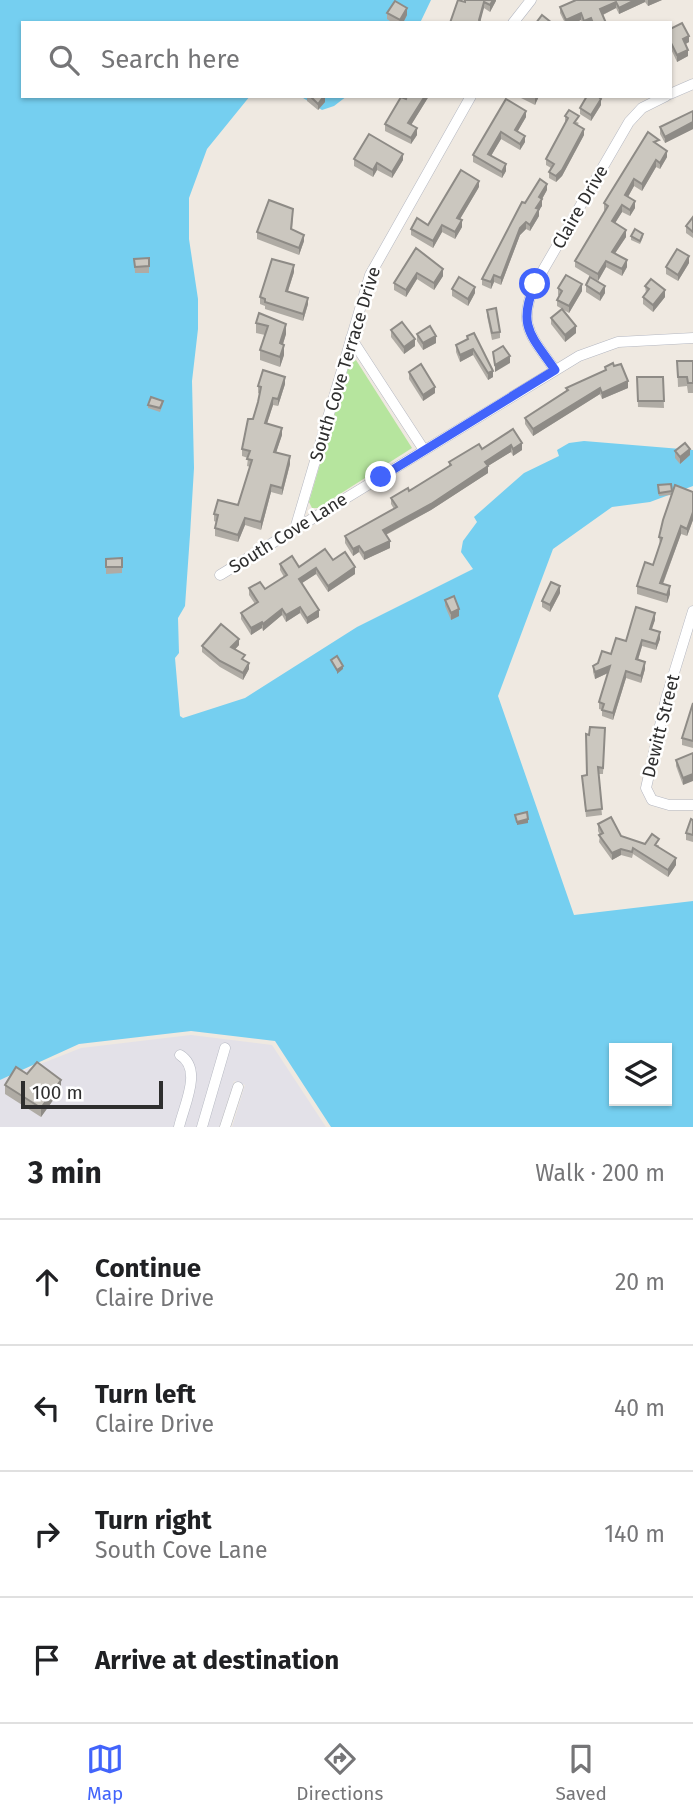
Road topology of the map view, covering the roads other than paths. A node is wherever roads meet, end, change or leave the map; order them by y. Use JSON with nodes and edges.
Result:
{"nodes":[{"id":1,"x":531,"y":0,"type":"edge"},
{"id":2,"x":515,"y":21,"type":"edge"},
{"id":3,"x":693,"y":83,"type":"edge"},
{"id":4,"x":672,"y":93,"type":"edge"},
{"id":5,"x":470,"y":98,"type":"edge"},
{"id":6,"x":662,"y":98,"type":"edge"},
{"id":7,"x":351,"y":338,"type":"junction"},
{"id":8,"x":693,"y":338,"type":"edge"},
{"id":9,"x":555,"y":370,"type":"junction"},
{"id":10,"x":424,"y":450,"type":"junction"},
{"id":11,"x":295,"y":529,"type":"junction"},
{"id":12,"x":220,"y":575,"type":"dead end"},
{"id":13,"x":693,"y":611,"type":"edge"},
{"id":14,"x":693,"y":804,"type":"edge"},
{"id":15,"x":225,"y":1048,"type":"dead end"},
{"id":16,"x":180,"y":1055,"type":"dead end"},
{"id":17,"x":238,"y":1087,"type":"dead end"},
{"id":18,"x":179,"y":1127,"type":"edge"},
{"id":19,"x":202,"y":1127,"type":"edge"},
{"id":20,"x":225,"y":1127,"type":"edge"}],
"edges":[{"from":1,"to":2,"type":"street"},
{"from":3,"to":4,"type":"street","name":"Claire Drive"},
{"from":5,"to":7,"type":"street","name":"South Cove Terrace Drive"},
{"from":6,"to":9,"type":"street","name":"Claire Drive"},
{"from":7,"to":10,"type":"street"},
{"from":7,"to":11,"type":"street","name":"South Cove Terrace Drive"},
{"from":8,"to":9,"type":"street","name":"South Cove Lane"},
{"from":9,"to":10,"type":"street","name":"South Cove Lane"},
{"from":10,"to":11,"type":"street","name":"South Cove Lane"},
{"from":11,"to":12,"type":"street","name":"South Cove Lane"},
{"from":13,"to":14,"type":"street","name":"Dewitt Street"},
{"from":15,"to":19,"type":"street"},
{"from":16,"to":18,"type":"street"},
{"from":17,"to":20,"type":"street"}]}
